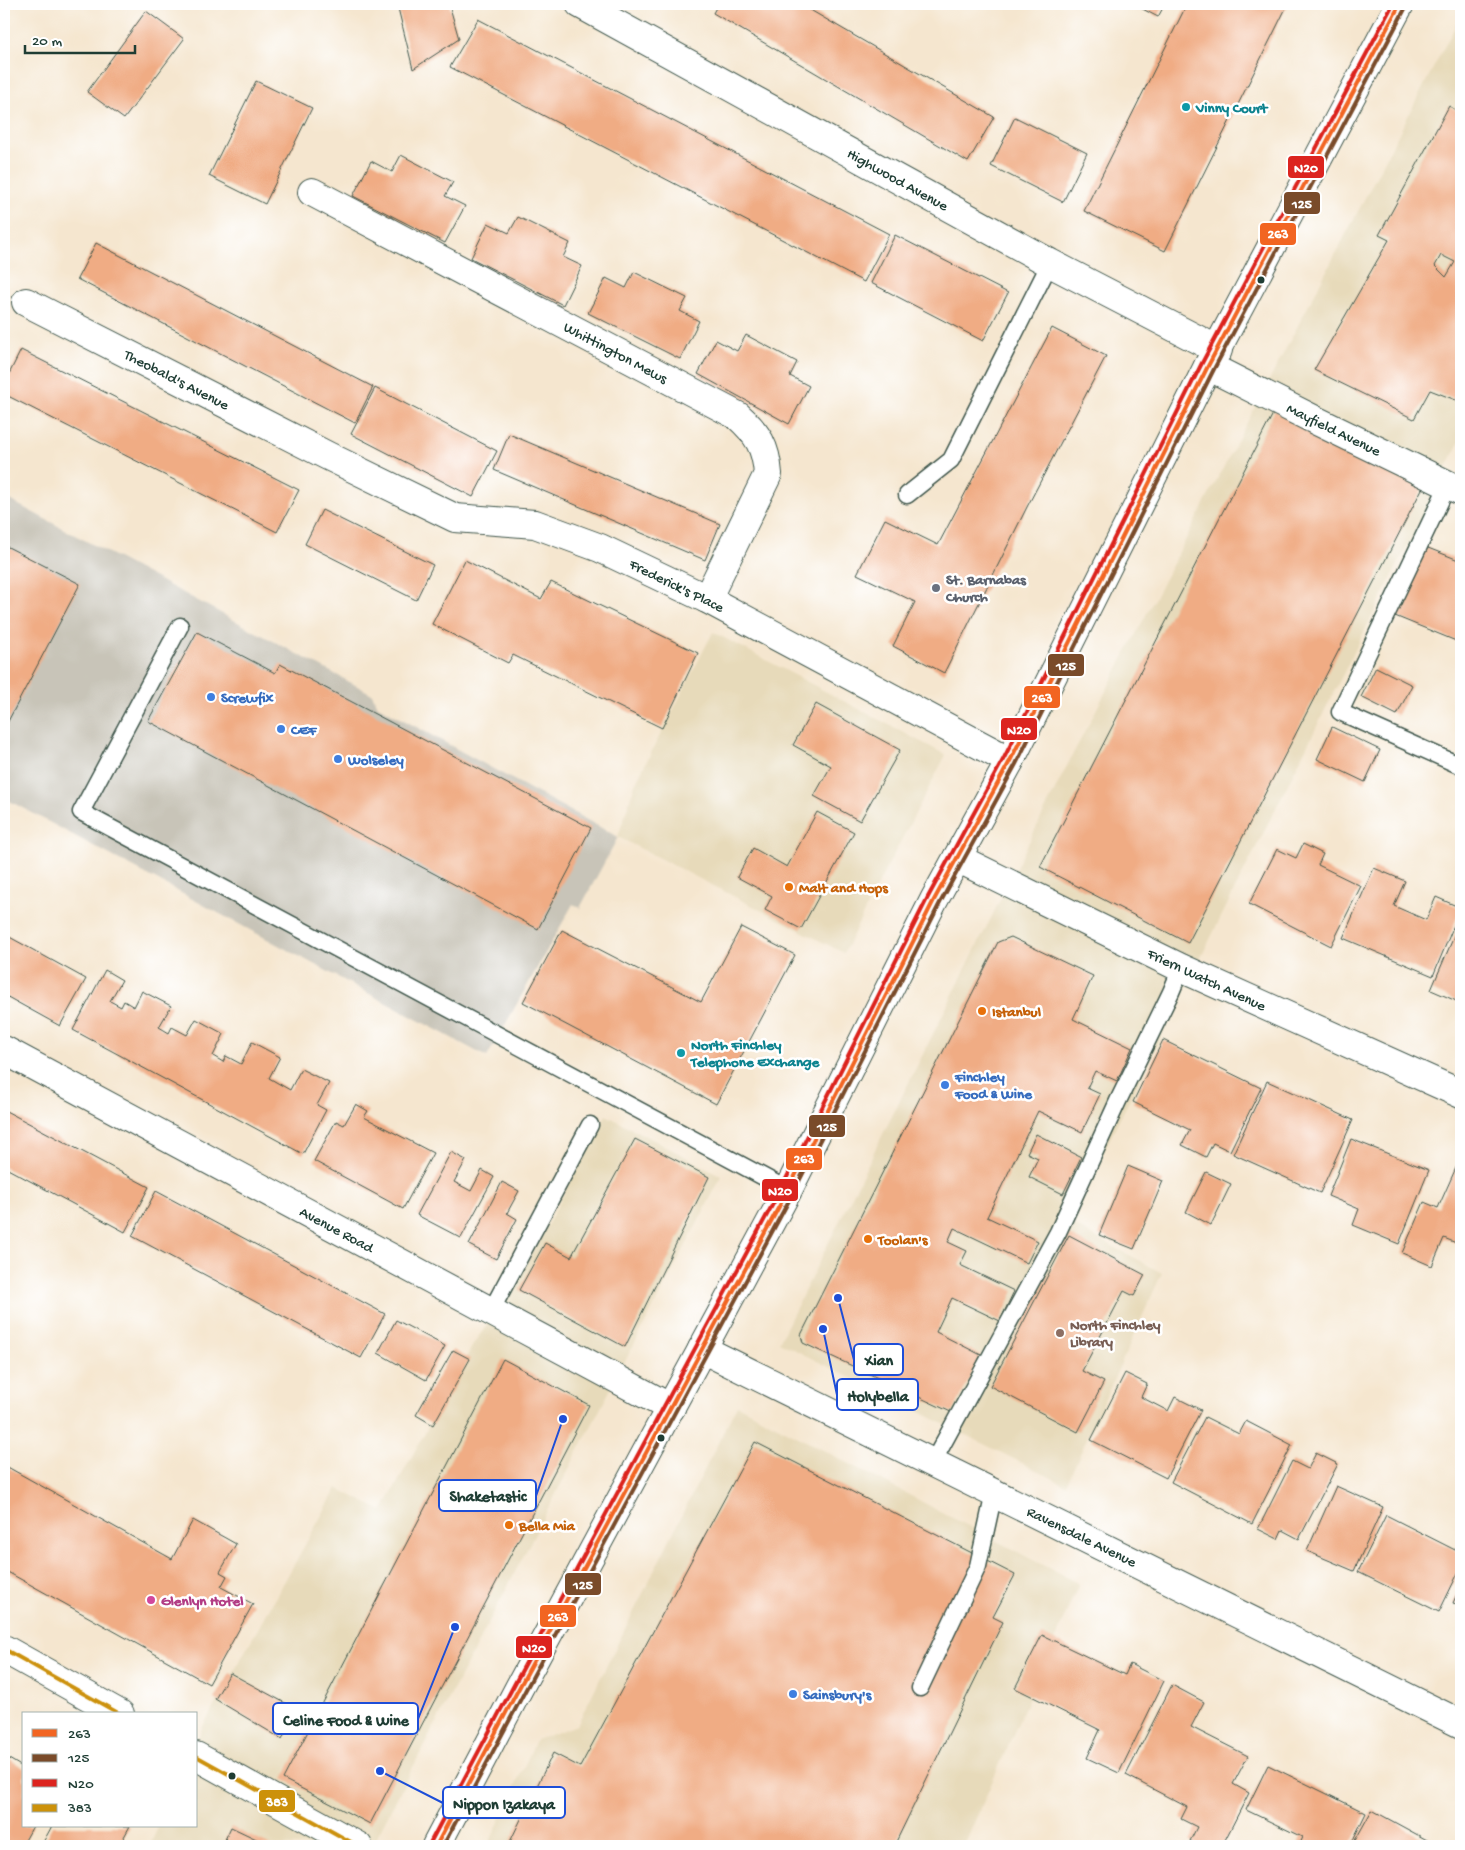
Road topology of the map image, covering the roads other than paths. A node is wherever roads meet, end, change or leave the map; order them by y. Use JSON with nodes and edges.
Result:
{"nodes":[{"id":1,"x":580,"y":4,"type":"edge"},
{"id":2,"x":1398,"y":4,"type":"edge"},
{"id":3,"x":312,"y":192,"type":"dead end"},
{"id":4,"x":1050,"y":263,"type":"junction"},
{"id":5,"x":26,"y":302,"type":"dead end"},
{"id":6,"x":1213,"y":358,"type":"junction"},
{"id":7,"x":328,"y":456,"type":"joint"},
{"id":8,"x":1455,"y":488,"type":"edge"},
{"id":9,"x":907,"y":495,"type":"dead end"},
{"id":10,"x":707,"y":599,"type":"junction"},
{"id":11,"x":180,"y":626,"type":"dead end"},
{"id":12,"x":1010,"y":761,"type":"junction"},
{"id":13,"x":1461,"y":766,"type":"edge"},
{"id":14,"x":956,"y":858,"type":"junction"},
{"id":15,"x":1181,"y":968,"type":"junction"},
{"id":16,"x":4,"y":1050,"type":"edge"},
{"id":17,"x":1461,"y":1094,"type":"edge"},
{"id":18,"x":590,"y":1125,"type":"dead end"},
{"id":19,"x":788,"y":1190,"type":"junction"},
{"id":20,"x":491,"y":1311,"type":"junction"},
{"id":21,"x":702,"y":1349,"type":"junction"},
{"id":22,"x":671,"y":1408,"type":"junction"},
{"id":23,"x":934,"y":1462,"type":"junction"},
{"id":24,"x":994,"y":1493,"type":"junction"},
{"id":25,"x":4,"y":1649,"type":"edge"},
{"id":26,"x":920,"y":1688,"type":"dead end"},
{"id":27,"x":116,"y":1712,"type":"edge"},
{"id":28,"x":1461,"y":1724,"type":"edge"},
{"id":29,"x":198,"y":1757,"type":"edge"},
{"id":30,"x":358,"y":1846,"type":"edge"},
{"id":31,"x":436,"y":1846,"type":"edge"}],
"edges":[{"from":1,"to":4,"type":"street","name":"Highwood Avenue"},
{"from":2,"to":6,"type":"street"},
{"from":3,"to":10,"type":"street","name":"Whittington Mews"},
{"from":4,"to":6,"type":"street","name":"Highwood Avenue"},
{"from":4,"to":9,"type":"lane"},
{"from":5,"to":7,"type":"street","name":"Theobald's Avenue"},
{"from":6,"to":8,"type":"street","name":"Mayfield Avenue"},
{"from":6,"to":12,"type":"street"},
{"from":7,"to":10,"type":"street","name":"Frederick's Place"},
{"from":8,"to":13,"type":"lane"},
{"from":10,"to":12,"type":"street","name":"Frederick's Place"},
{"from":11,"to":19,"type":"lane"},
{"from":12,"to":14,"type":"street"},
{"from":14,"to":15,"type":"street","name":"Friern Watch Avenue"},
{"from":14,"to":19,"type":"street"},
{"from":15,"to":17,"type":"street","name":"Friern Watch Avenue"},
{"from":15,"to":23,"type":"lane"},
{"from":16,"to":20,"type":"street","name":"Avenue Road"},
{"from":18,"to":20,"type":"lane"},
{"from":19,"to":21,"type":"street"},
{"from":20,"to":22,"type":"street","name":"Avenue Road"},
{"from":21,"to":22,"type":"street"},
{"from":21,"to":23,"type":"street","name":"Ravensdale Avenue"},
{"from":22,"to":31,"type":"street"},
{"from":23,"to":24,"type":"street","name":"Ravensdale Avenue"},
{"from":24,"to":26,"type":"lane"},
{"from":24,"to":28,"type":"street","name":"Ravensdale Avenue"},
{"from":25,"to":27,"type":"street"},
{"from":29,"to":30,"type":"street"}]}
